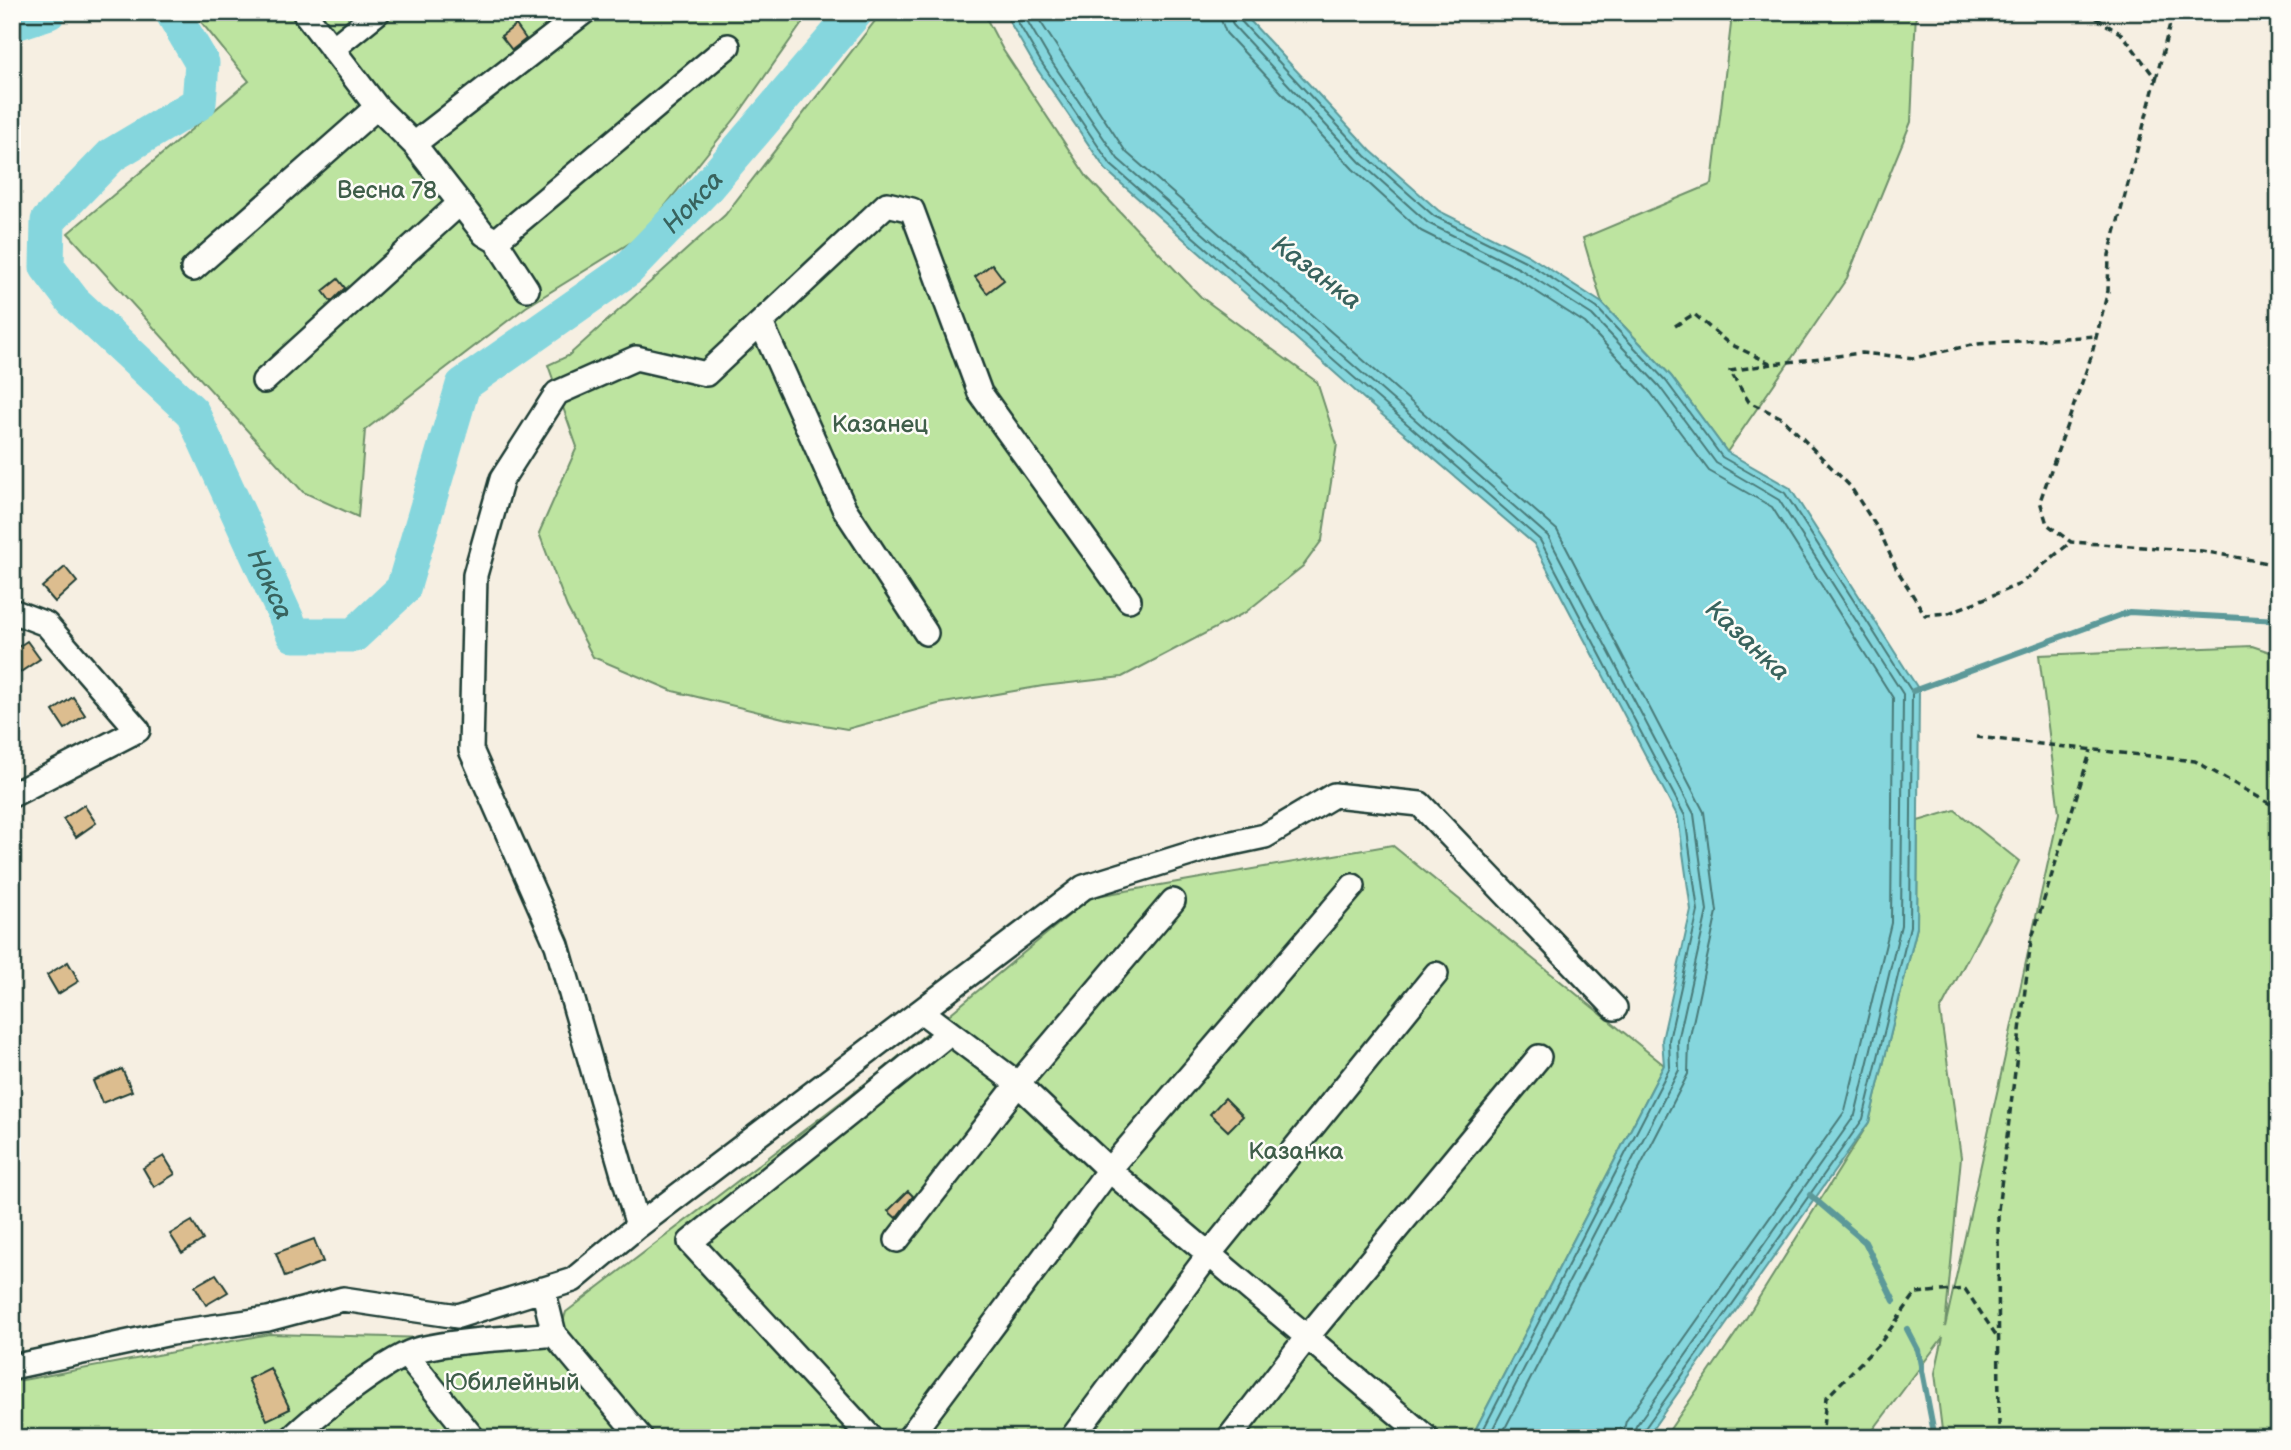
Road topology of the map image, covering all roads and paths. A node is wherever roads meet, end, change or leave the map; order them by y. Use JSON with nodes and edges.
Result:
{"nodes":[{"id":1,"x":304,"y":12,"type":"edge"},
{"id":2,"x":378,"y":12,"type":"edge"},
{"id":3,"x":584,"y":12,"type":"edge"},
{"id":4,"x":2086,"y":12,"type":"edge"},
{"id":5,"x":2173,"y":12,"type":"edge"},
{"id":6,"x":728,"y":46,"type":"dead end"},
{"id":7,"x":332,"y":49,"type":"junction"},
{"id":8,"x":2156,"y":79,"type":"junction"},
{"id":9,"x":377,"y":107,"type":"junction"},
{"id":10,"x":414,"y":144,"type":"junction"},
{"id":11,"x":459,"y":204,"type":"junction"},
{"id":12,"x":496,"y":241,"type":"junction"},
{"id":13,"x":193,"y":269,"type":"dead end"},
{"id":14,"x":527,"y":289,"type":"dead end"},
{"id":15,"x":761,"y":323,"type":"junction"},
{"id":16,"x":1675,"y":326,"type":"dead end"},
{"id":17,"x":2096,"y":336,"type":"junction"},
{"id":18,"x":1772,"y":364,"type":"junction"},
{"id":19,"x":264,"y":381,"type":"dead end"},
{"id":20,"x":2071,"y":542,"type":"junction"},
{"id":21,"x":2279,"y":565,"type":"edge"},
{"id":22,"x":1129,"y":600,"type":"dead end"},
{"id":23,"x":12,"y":611,"type":"edge"},
{"id":24,"x":926,"y":633,"type":"dead end"},
{"id":25,"x":1976,"y":737,"type":"dead end"},
{"id":26,"x":2091,"y":750,"type":"junction"},
{"id":27,"x":12,"y":795,"type":"edge"},
{"id":28,"x":2279,"y":809,"type":"edge"},
{"id":29,"x":1353,"y":886,"type":"dead end"},
{"id":30,"x":1173,"y":901,"type":"dead end"},
{"id":31,"x":1436,"y":974,"type":"dead end"},
{"id":32,"x":1615,"y":1008,"type":"dead end"},
{"id":33,"x":921,"y":1011,"type":"junction"},
{"id":34,"x":948,"y":1034,"type":"junction"},
{"id":35,"x":1539,"y":1057,"type":"dead end"},
{"id":36,"x":1018,"y":1084,"type":"junction"},
{"id":37,"x":1110,"y":1170,"type":"junction"},
{"id":38,"x":638,"y":1226,"type":"junction"},
{"id":39,"x":897,"y":1241,"type":"dead end"},
{"id":40,"x":1210,"y":1253,"type":"junction"},
{"id":41,"x":543,"y":1289,"type":"junction"},
{"id":42,"x":554,"y":1334,"type":"junction"},
{"id":43,"x":1308,"y":1336,"type":"junction"},
{"id":44,"x":1999,"y":1339,"type":"junction"},
{"id":45,"x":407,"y":1356,"type":"junction"},
{"id":46,"x":12,"y":1367,"type":"edge"},
{"id":47,"x":316,"y":1429,"type":"edge"},
{"id":48,"x":292,"y":1438,"type":"edge"},
{"id":49,"x":473,"y":1438,"type":"edge"},
{"id":50,"x":641,"y":1438,"type":"edge"},
{"id":51,"x":871,"y":1438,"type":"edge"},
{"id":52,"x":909,"y":1438,"type":"edge"},
{"id":53,"x":1072,"y":1438,"type":"edge"},
{"id":54,"x":1228,"y":1438,"type":"edge"},
{"id":55,"x":1427,"y":1438,"type":"edge"},
{"id":56,"x":1822,"y":1438,"type":"edge"},
{"id":57,"x":1999,"y":1438,"type":"edge"}],
"edges":[{"from":1,"to":7,"type":"street"},
{"from":2,"to":7,"type":"street"},
{"from":3,"to":10,"type":"street"},
{"from":4,"to":8,"type":"path"},
{"from":5,"to":8,"type":"path"},
{"from":6,"to":12,"type":"street"},
{"from":7,"to":9,"type":"street"},
{"from":8,"to":17,"type":"path"},
{"from":9,"to":10,"type":"street"},
{"from":9,"to":13,"type":"street"},
{"from":10,"to":11,"type":"street"},
{"from":11,"to":12,"type":"street"},
{"from":11,"to":19,"type":"street"},
{"from":12,"to":14,"type":"street"},
{"from":15,"to":22,"type":"street"},
{"from":15,"to":24,"type":"street"},
{"from":15,"to":38,"type":"street"},
{"from":16,"to":18,"type":"path"},
{"from":17,"to":18,"type":"path"},
{"from":17,"to":20,"type":"path"},
{"from":18,"to":20,"type":"path"},
{"from":20,"to":21,"type":"path"},
{"from":23,"to":27,"type":"street"},
{"from":25,"to":26,"type":"path"},
{"from":26,"to":28,"type":"path"},
{"from":26,"to":44,"type":"path"},
{"from":29,"to":37,"type":"street"},
{"from":30,"to":36,"type":"street"},
{"from":31,"to":40,"type":"street"},
{"from":32,"to":33,"type":"street"},
{"from":33,"to":34,"type":"street"},
{"from":33,"to":38,"type":"street"},
{"from":34,"to":36,"type":"street"},
{"from":34,"to":51,"type":"street"},
{"from":35,"to":43,"type":"street"},
{"from":36,"to":37,"type":"street"},
{"from":36,"to":39,"type":"street"},
{"from":37,"to":40,"type":"street"},
{"from":37,"to":52,"type":"street"},
{"from":38,"to":41,"type":"street"},
{"from":40,"to":43,"type":"street"},
{"from":40,"to":53,"type":"street"},
{"from":41,"to":42,"type":"street"},
{"from":41,"to":46,"type":"street"},
{"from":42,"to":45,"type":"street"},
{"from":42,"to":50,"type":"street"},
{"from":43,"to":54,"type":"street"},
{"from":43,"to":55,"type":"street"},
{"from":44,"to":56,"type":"path"},
{"from":44,"to":57,"type":"path"},
{"from":45,"to":47,"type":"street"},
{"from":45,"to":49,"type":"street"},
{"from":47,"to":48,"type":"street"}]}
